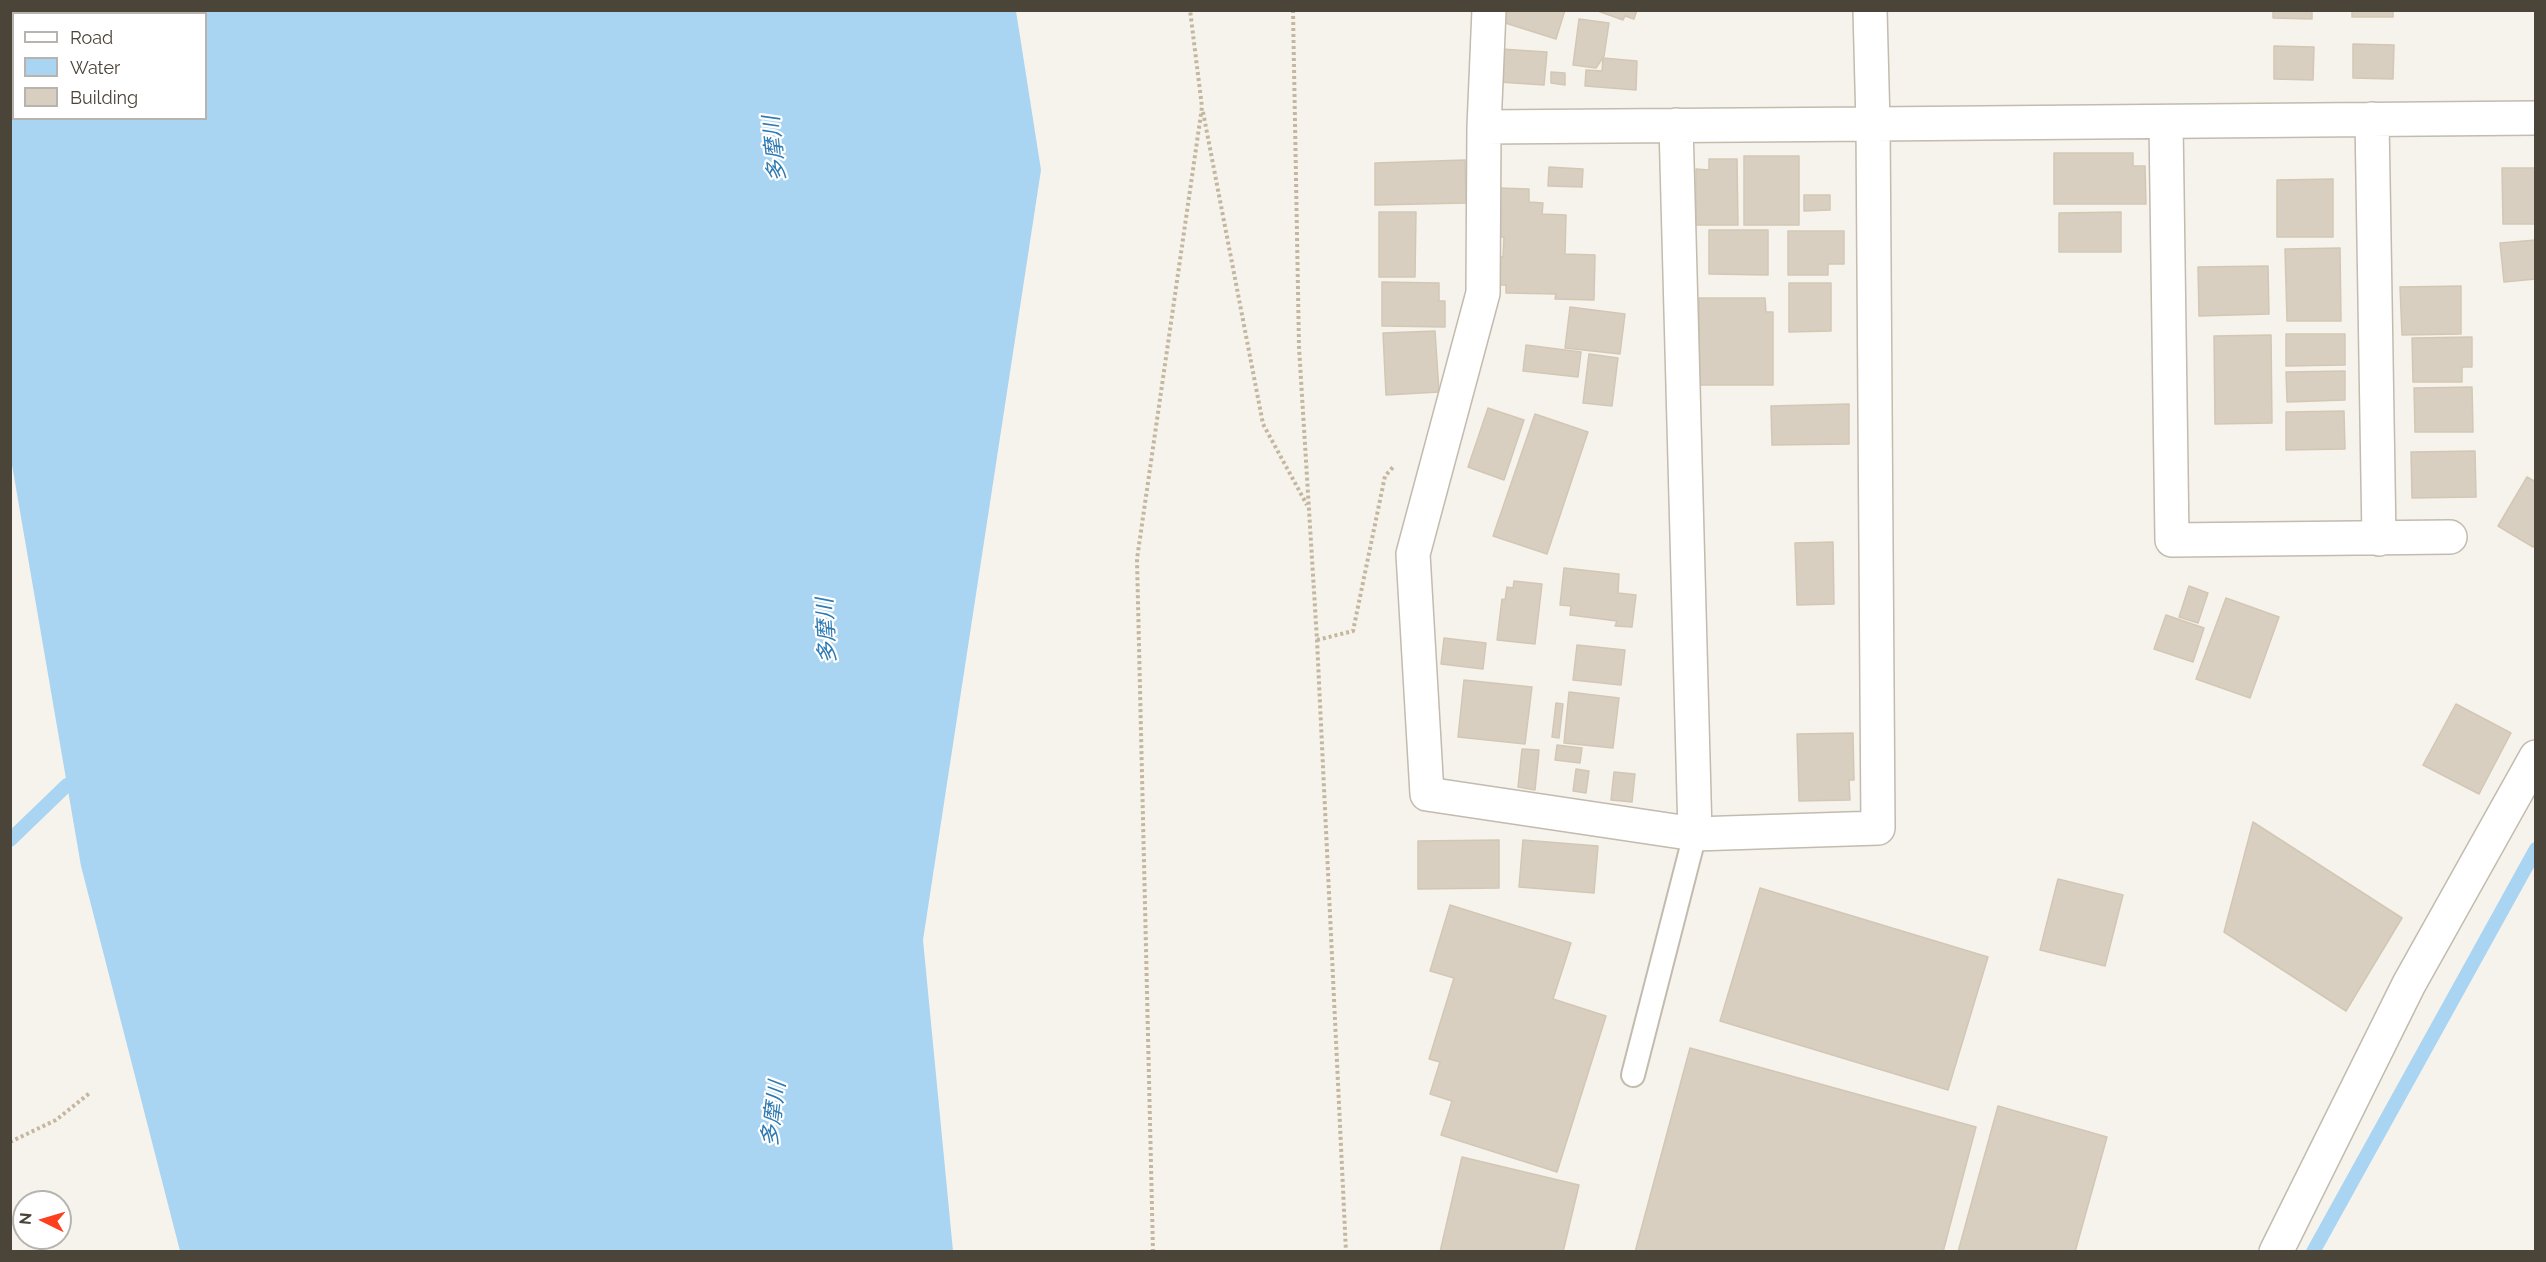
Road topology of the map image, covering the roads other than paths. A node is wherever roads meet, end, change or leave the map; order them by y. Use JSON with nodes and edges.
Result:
{"nodes":[{"id":1,"x":1489,"y":10,"type":"edge"},
{"id":2,"x":1870,"y":10,"type":"edge"},
{"id":3,"x":2535,"y":118,"type":"edge"},
{"id":4,"x":2372,"y":119,"type":"junction"},
{"id":5,"x":2166,"y":122,"type":"junction"},
{"id":6,"x":1873,"y":124,"type":"junction"},
{"id":7,"x":1676,"y":125,"type":"junction"},
{"id":8,"x":1484,"y":127,"type":"junction"},
{"id":9,"x":2450,"y":537,"type":"dead end"},
{"id":10,"x":2379,"y":539,"type":"junction"},
{"id":11,"x":2535,"y":757,"type":"edge"},
{"id":12,"x":1695,"y":834,"type":"junction"},
{"id":13,"x":1634,"y":1075,"type":"dead end"},
{"id":14,"x":2276,"y":1251,"type":"edge"}],
"edges":[{"from":1,"to":8,"type":"street"},
{"from":2,"to":6,"type":"street"},
{"from":3,"to":4,"type":"street"},
{"from":4,"to":5,"type":"street"},
{"from":4,"to":10,"type":"street"},
{"from":5,"to":6,"type":"street"},
{"from":5,"to":10,"type":"street"},
{"from":6,"to":7,"type":"street"},
{"from":6,"to":12,"type":"street"},
{"from":7,"to":8,"type":"street"},
{"from":7,"to":12,"type":"street"},
{"from":8,"to":12,"type":"street"},
{"from":9,"to":10,"type":"street"},
{"from":11,"to":14,"type":"street"},
{"from":12,"to":13,"type":"lane"}]}
